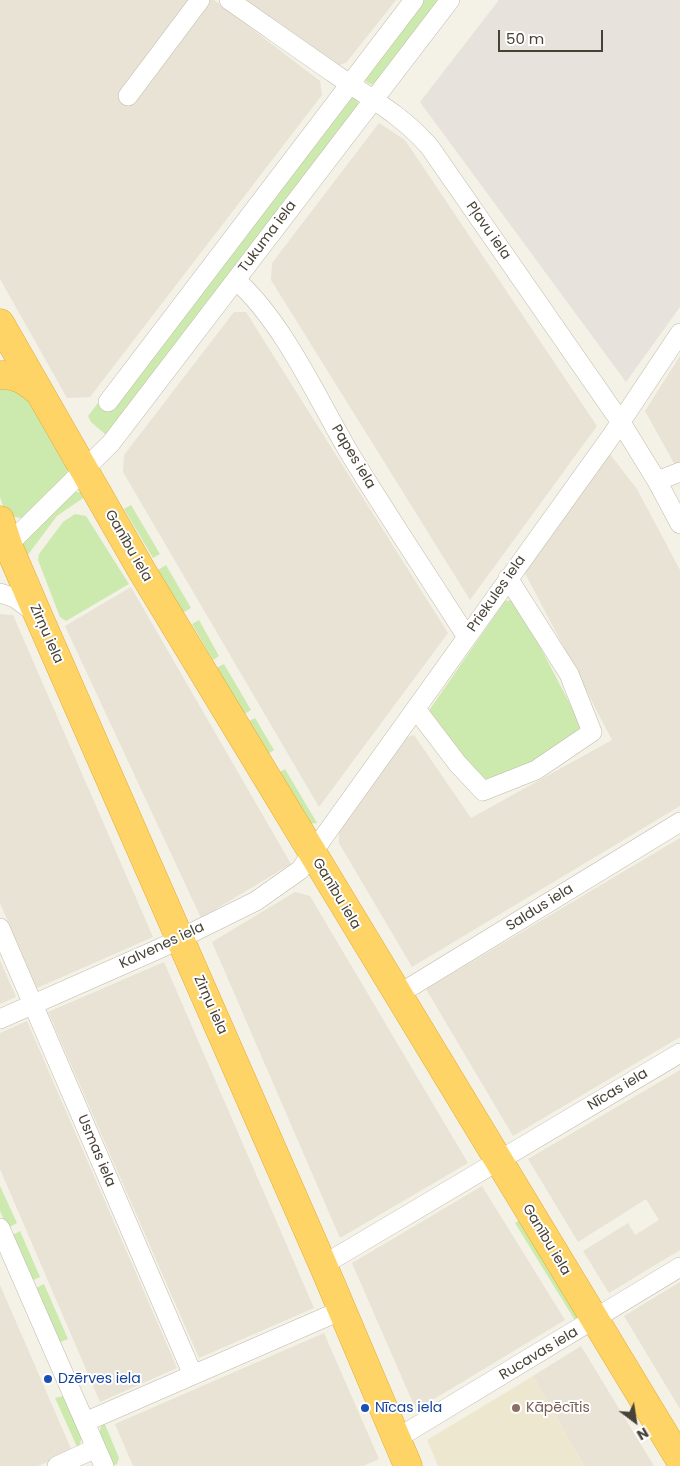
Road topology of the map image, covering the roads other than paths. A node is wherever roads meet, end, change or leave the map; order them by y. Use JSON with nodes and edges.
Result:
{"nodes":[{"id":1,"x":200,"y":0,"type":"edge"},
{"id":2,"x":229,"y":0,"type":"edge"},
{"id":3,"x":414,"y":0,"type":"edge"},
{"id":4,"x":450,"y":0,"type":"edge"},
{"id":5,"x":350,"y":83,"type":"junction"},
{"id":6,"x":128,"y":96,"type":"dead end"},
{"id":7,"x":375,"y":98,"type":"junction"},
{"id":8,"x":236,"y":280,"type":"junction"},
{"id":9,"x":0,"y":323,"type":"edge"},
{"id":10,"x":680,"y":333,"type":"edge"},
{"id":11,"x":0,"y":374,"type":"edge"},
{"id":12,"x":38,"y":391,"type":"junction"},
{"id":13,"x":108,"y":402,"type":"dead end"},
{"id":14,"x":620,"y":421,"type":"junction"},
{"id":15,"x":83,"y":471,"type":"junction"},
{"id":16,"x":680,"y":472,"type":"edge"},
{"id":17,"x":657,"y":481,"type":"junction"},
{"id":18,"x":680,"y":524,"type":"edge"},
{"id":19,"x":3,"y":539,"type":"edge"},
{"id":20,"x":508,"y":578,"type":"junction"},
{"id":21,"x":0,"y":593,"type":"edge"},
{"id":22,"x":38,"y":615,"type":"junction"},
{"id":23,"x":467,"y":637,"type":"junction"},
{"id":24,"x":416,"y":709,"type":"junction"},
{"id":25,"x":680,"y":822,"type":"edge"},
{"id":26,"x":313,"y":854,"type":"junction"},
{"id":27,"x":0,"y":928,"type":"edge"},
{"id":28,"x":181,"y":938,"type":"junction"},
{"id":29,"x":399,"y":994,"type":"junction"},
{"id":30,"x":33,"y":1005,"type":"junction"},
{"id":31,"x":0,"y":1019,"type":"edge"},
{"id":32,"x":680,"y":1054,"type":"edge"},
{"id":33,"x":499,"y":1160,"type":"junction"},
{"id":34,"x":0,"y":1228,"type":"edge"},
{"id":35,"x":323,"y":1265,"type":"junction"},
{"id":36,"x":680,"y":1267,"type":"edge"},
{"id":37,"x":342,"y":1310,"type":"junction"},
{"id":38,"x":594,"y":1320,"type":"junction"},
{"id":39,"x":193,"y":1375,"type":"junction"},
{"id":40,"x":85,"y":1422,"type":"junction"},
{"id":41,"x":96,"y":1448,"type":"junction"},
{"id":42,"x":401,"y":1458,"type":"edge"},
{"id":43,"x":680,"y":1460,"type":"edge"},
{"id":44,"x":57,"y":1466,"type":"edge"},
{"id":45,"x":104,"y":1466,"type":"edge"}],
"edges":[{"from":1,"to":6,"type":"street"},
{"from":2,"to":5,"type":"street","name":"Pļavu iela"},
{"from":3,"to":5,"type":"street"},
{"from":4,"to":7,"type":"street","name":"Tukuma iela"},
{"from":5,"to":7,"type":"street","name":"Pļavu iela"},
{"from":5,"to":13,"type":"street"},
{"from":7,"to":8,"type":"street","name":"Tukuma iela"},
{"from":7,"to":14,"type":"street","name":"Pļavu iela"},
{"from":8,"to":15,"type":"street","name":"Tukuma iela"},
{"from":8,"to":23,"type":"street","name":"Papes iela"},
{"from":9,"to":12,"type":"highway","name":"Ganību iela"},
{"from":10,"to":14,"type":"street","name":"Priekules iela"},
{"from":11,"to":12,"type":"highway"},
{"from":12,"to":15,"type":"highway","name":"Ganību iela"},
{"from":14,"to":17,"type":"street","name":"Pļavu iela"},
{"from":14,"to":20,"type":"street","name":"Priekules iela"},
{"from":15,"to":19,"type":"street","name":"Tukuma iela"},
{"from":15,"to":26,"type":"highway","name":"Ganību iela"},
{"from":16,"to":17,"type":"street"},
{"from":17,"to":18,"type":"street","name":"Pļavu iela"},
{"from":19,"to":22,"type":"highway","name":"Zirņu iela"},
{"from":20,"to":23,"type":"street","name":"Priekules iela"},
{"from":20,"to":24,"type":"street"},
{"from":21,"to":22,"type":"street"},
{"from":22,"to":28,"type":"highway","name":"Zirņu iela"},
{"from":23,"to":24,"type":"street","name":"Priekules iela"},
{"from":24,"to":26,"type":"street","name":"Priekules iela"},
{"from":25,"to":29,"type":"street","name":"Saldus iela"},
{"from":26,"to":28,"type":"street","name":"Kalvenes iela"},
{"from":26,"to":29,"type":"highway","name":"Ganību iela"},
{"from":27,"to":30,"type":"street","name":"Usmas iela"},
{"from":28,"to":30,"type":"street","name":"Kalvenes iela"},
{"from":28,"to":35,"type":"highway","name":"Zirņu iela"},
{"from":29,"to":33,"type":"highway","name":"Ganību iela"},
{"from":30,"to":31,"type":"street","name":"Kalvenes iela"},
{"from":30,"to":39,"type":"street","name":"Usmas iela"},
{"from":32,"to":33,"type":"street","name":"Nīcas iela"},
{"from":33,"to":35,"type":"street","name":"Nīcas iela"},
{"from":33,"to":38,"type":"highway","name":"Ganību iela"},
{"from":34,"to":40,"type":"street"},
{"from":35,"to":37,"type":"highway","name":"Zirņu iela"},
{"from":36,"to":38,"type":"street","name":"Rucavas iela"},
{"from":37,"to":39,"type":"street"},
{"from":37,"to":42,"type":"highway","name":"Zirņu iela"},
{"from":38,"to":42,"type":"street","name":"Rucavas iela"},
{"from":38,"to":43,"type":"highway","name":"Ganību iela"},
{"from":39,"to":40,"type":"street"},
{"from":40,"to":41,"type":"street"},
{"from":41,"to":44,"type":"street"},
{"from":41,"to":45,"type":"street"}]}
